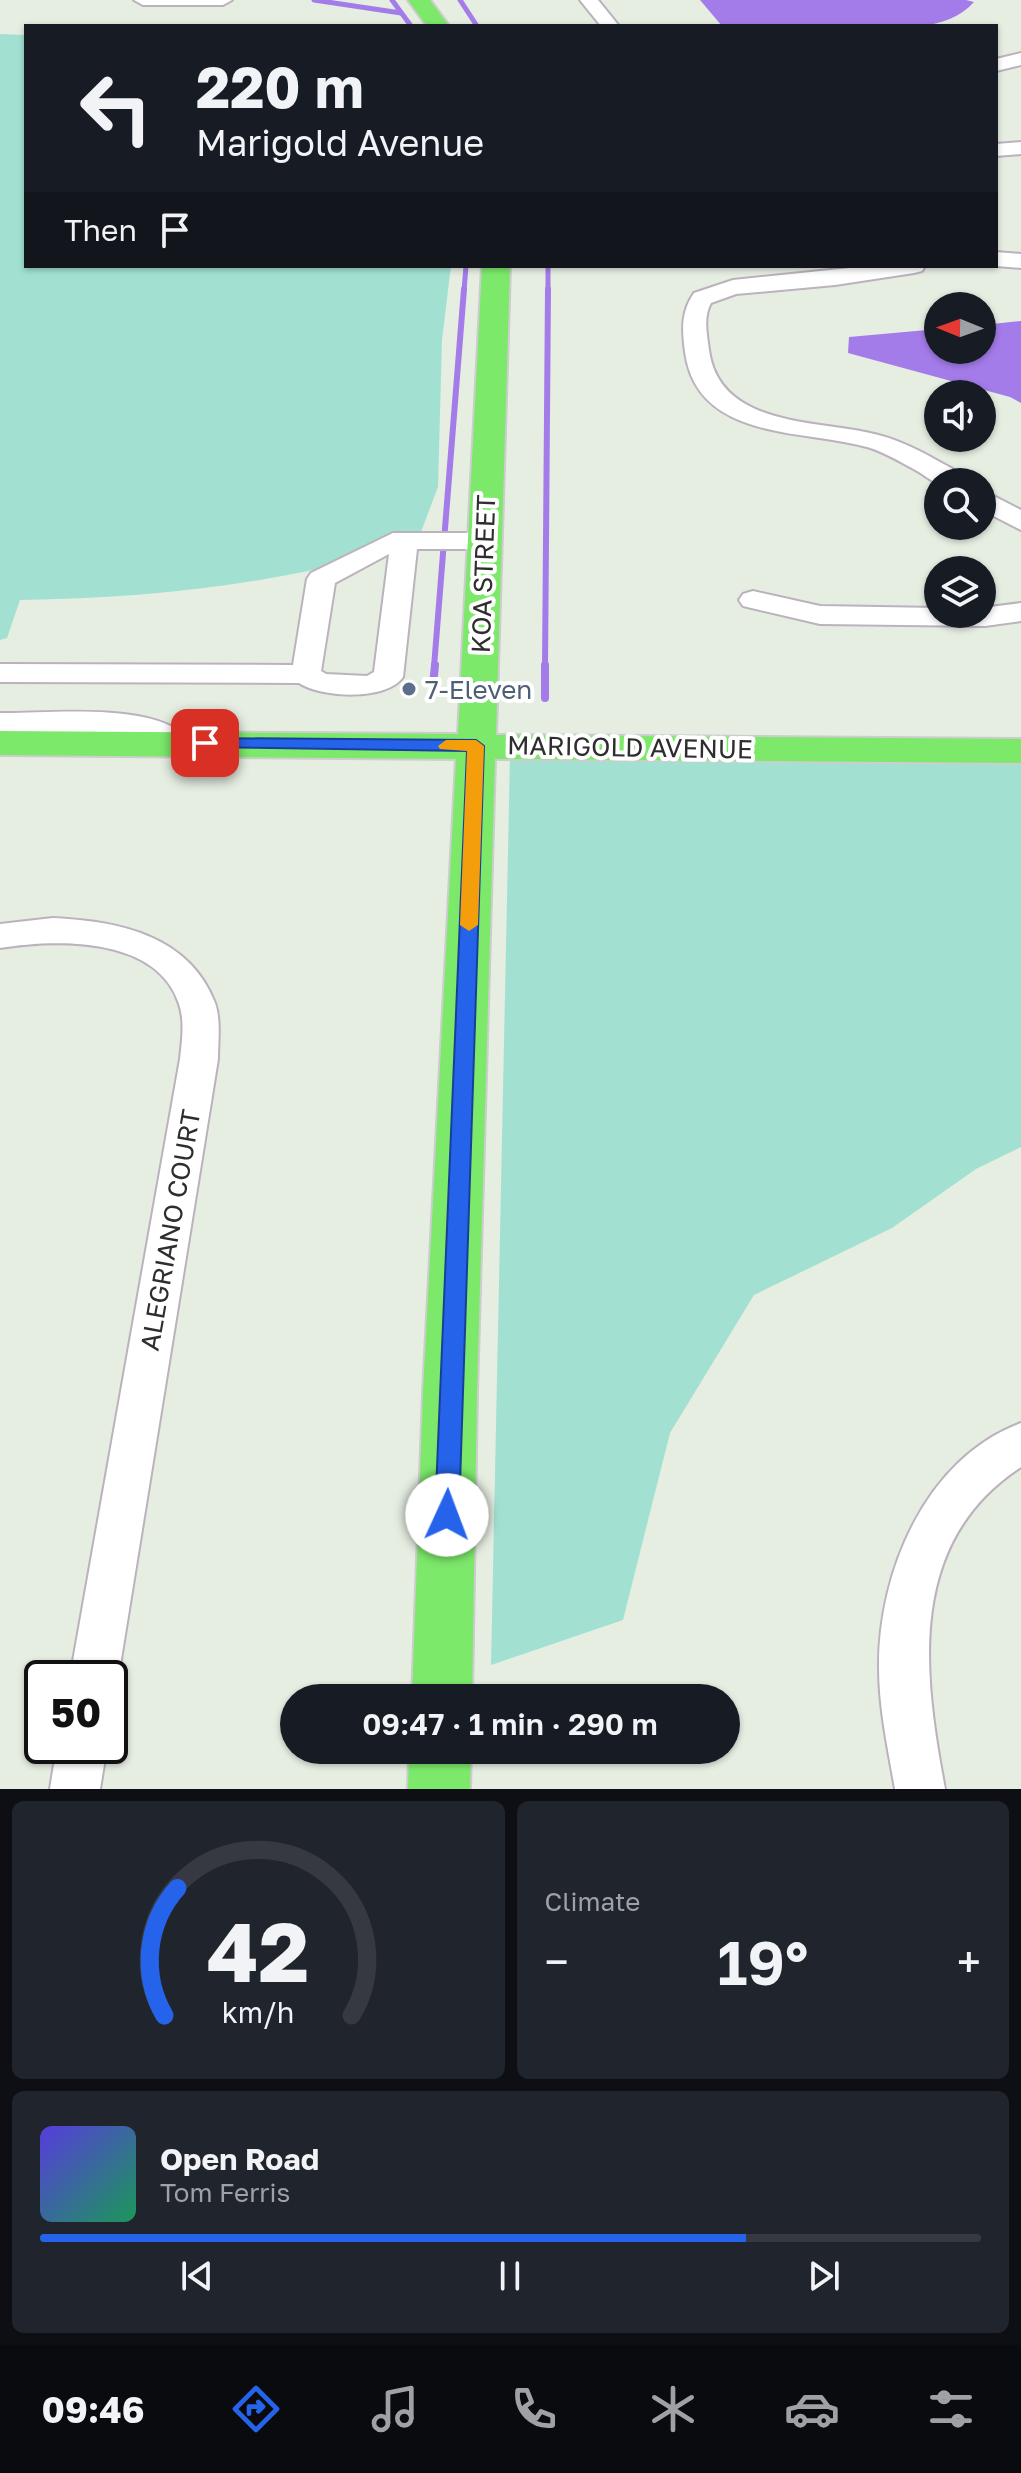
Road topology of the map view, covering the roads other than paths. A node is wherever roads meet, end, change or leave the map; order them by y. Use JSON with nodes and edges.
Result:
{"nodes":[{"id":1,"x":143,"y":0,"type":"edge"},
{"id":2,"x":223,"y":0,"type":"edge"},
{"id":3,"x":419,"y":0,"type":"edge"},
{"id":4,"x":589,"y":0,"type":"edge"},
{"id":5,"x":437,"y":24,"type":"edge"},
{"id":6,"x":608,"y":24,"type":"edge"},
{"id":7,"x":1021,"y":59,"type":"edge"},
{"id":8,"x":998,"y":65,"type":"edge"},
{"id":9,"x":1021,"y":148,"type":"edge"},
{"id":10,"x":998,"y":150,"type":"edge"},
{"id":11,"x":998,"y":259,"type":"edge"},
{"id":12,"x":1021,"y":261,"type":"edge"},
{"id":13,"x":496,"y":268,"type":"edge"},
{"id":14,"x":901,"y":268,"type":"edge"},
{"id":15,"x":931,"y":468,"type":"edge"},
{"id":16,"x":996,"y":507,"type":"edge"},
{"id":17,"x":1021,"y":522,"type":"edge"},
{"id":18,"x":404,"y":541,"type":"junction"},
{"id":19,"x":484,"y":541,"type":"junction"},
{"id":20,"x":753,"y":600,"type":"dead end"},
{"id":21,"x":1021,"y":612,"type":"edge"},
{"id":22,"x":0,"y":673,"type":"edge"},
{"id":23,"x":306,"y":674,"type":"junction"},
{"id":24,"x":0,"y":723,"type":"edge"},
{"id":25,"x":0,"y":743,"type":"edge"},
{"id":26,"x":175,"y":743,"type":"junction"},
{"id":27,"x":476,"y":746,"type":"junction"},
{"id":28,"x":1021,"y":751,"type":"edge"},
{"id":29,"x":0,"y":936,"type":"edge"},
{"id":30,"x":1021,"y":1443,"type":"edge"},
{"id":31,"x":97,"y":1660,"type":"edge"},
{"id":32,"x":442,"y":1684,"type":"edge"},
{"id":33,"x":79,"y":1764,"type":"edge"},
{"id":34,"x":440,"y":1764,"type":"edge"},
{"id":35,"x":75,"y":1789,"type":"edge"},
{"id":36,"x":439,"y":1789,"type":"edge"},
{"id":37,"x":920,"y":1789,"type":"edge"}],
"edges":[{"from":1,"to":2,"type":"street"},
{"from":3,"to":5,"type":"main road"},
{"from":4,"to":6,"type":"street"},
{"from":7,"to":8,"type":"street"},
{"from":9,"to":10,"type":"street"},
{"from":11,"to":12,"type":"street"},
{"from":13,"to":19,"type":"main road","name":"KOA STREET"},
{"from":14,"to":15,"type":"street"},
{"from":16,"to":17,"type":"street"},
{"from":18,"to":19,"type":"street"},
{"from":18,"to":23,"type":"street"},
{"from":18,"to":23,"type":"street"},
{"from":19,"to":27,"type":"main road","name":"KOA STREET"},
{"from":20,"to":21,"type":"street"},
{"from":22,"to":23,"type":"street"},
{"from":24,"to":26,"type":"street"},
{"from":25,"to":26,"type":"main road","name":"MARIGOLD AVENUE"},
{"from":26,"to":27,"type":"main road","name":"MARIGOLD AVENUE"},
{"from":27,"to":28,"type":"main road","name":"MARIGOLD AVENUE"},
{"from":27,"to":32,"type":"main road","name":"KOA STREET"},
{"from":29,"to":31,"type":"street","name":"ALEGRIANO COURT"},
{"from":30,"to":37,"type":"street"},
{"from":33,"to":35,"type":"street"},
{"from":34,"to":36,"type":"main road"}]}
